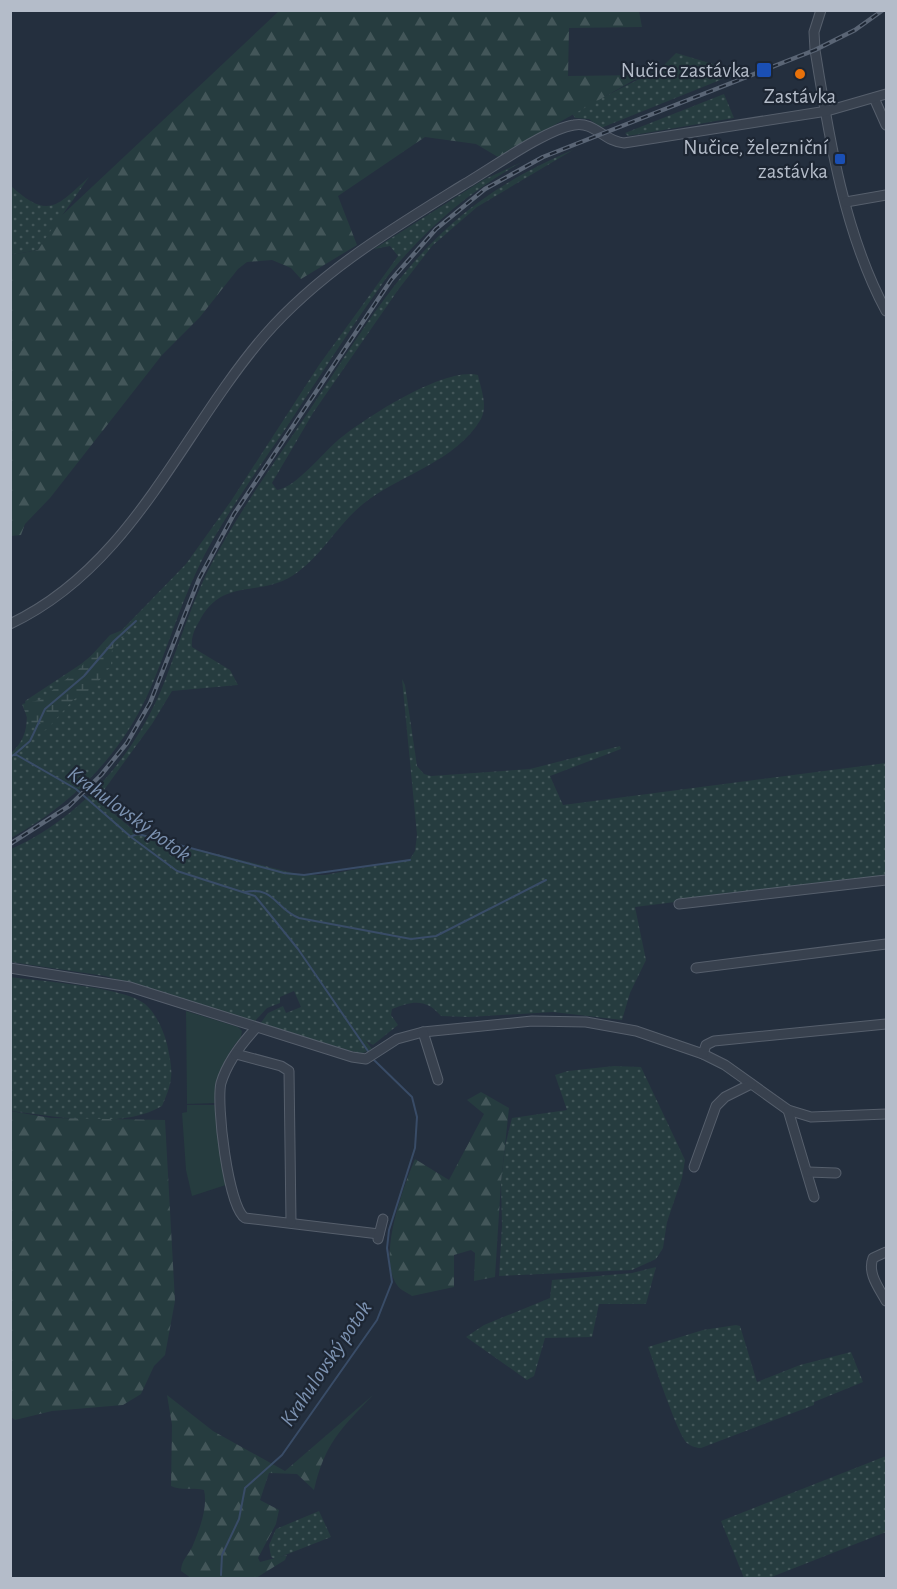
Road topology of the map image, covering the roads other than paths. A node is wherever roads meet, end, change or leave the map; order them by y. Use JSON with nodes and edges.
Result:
{"nodes":[{"id":1,"x":821,"y":10,"type":"edge"},
{"id":2,"x":886,"y":94,"type":"edge"},
{"id":3,"x":874,"y":98,"type":"junction"},
{"id":4,"x":826,"y":111,"type":"junction"},
{"id":5,"x":886,"y":125,"type":"edge"},
{"id":6,"x":886,"y":195,"type":"edge"},
{"id":7,"x":846,"y":202,"type":"junction"},
{"id":8,"x":886,"y":312,"type":"edge"},
{"id":9,"x":10,"y":624,"type":"edge"},
{"id":10,"x":886,"y":880,"type":"edge"},
{"id":11,"x":679,"y":904,"type":"dead end"},
{"id":12,"x":886,"y":944,"type":"edge"},
{"id":13,"x":10,"y":968,"type":"edge"},
{"id":14,"x":696,"y":968,"type":"dead end"},
{"id":15,"x":886,"y":1024,"type":"edge"},
{"id":16,"x":256,"y":1028,"type":"junction"},
{"id":17,"x":423,"y":1032,"type":"junction"},
{"id":18,"x":236,"y":1054,"type":"junction"},
{"id":19,"x":703,"y":1054,"type":"junction"},
{"id":20,"x":438,"y":1080,"type":"dead end"},
{"id":21,"x":751,"y":1084,"type":"junction"},
{"id":22,"x":788,"y":1110,"type":"junction"},
{"id":23,"x":886,"y":1114,"type":"edge"},
{"id":24,"x":694,"y":1167,"type":"dead end"},
{"id":25,"x":808,"y":1172,"type":"junction"},
{"id":26,"x":836,"y":1173,"type":"dead end"},
{"id":27,"x":814,"y":1197,"type":"dead end"},
{"id":28,"x":382,"y":1218,"type":"dead end"},
{"id":29,"x":291,"y":1222,"type":"junction"},
{"id":30,"x":886,"y":1252,"type":"edge"},
{"id":31,"x":886,"y":1301,"type":"edge"}],
"edges":[{"from":1,"to":4,"type":"street"},
{"from":2,"to":3,"type":"street"},
{"from":3,"to":4,"type":"street"},
{"from":3,"to":5,"type":"street"},
{"from":4,"to":7,"type":"street"},
{"from":4,"to":9,"type":"street"},
{"from":6,"to":7,"type":"street"},
{"from":7,"to":8,"type":"street"},
{"from":10,"to":11,"type":"street"},
{"from":12,"to":14,"type":"street"},
{"from":13,"to":16,"type":"street"},
{"from":15,"to":19,"type":"street"},
{"from":16,"to":17,"type":"street"},
{"from":16,"to":18,"type":"street"},
{"from":17,"to":19,"type":"street"},
{"from":17,"to":20,"type":"street"},
{"from":18,"to":29,"type":"street"},
{"from":18,"to":29,"type":"street"},
{"from":19,"to":21,"type":"street"},
{"from":21,"to":22,"type":"street"},
{"from":21,"to":24,"type":"street"},
{"from":22,"to":23,"type":"street"},
{"from":22,"to":25,"type":"street"},
{"from":25,"to":26,"type":"street"},
{"from":25,"to":27,"type":"street"},
{"from":28,"to":29,"type":"street"},
{"from":30,"to":31,"type":"street"}]}
